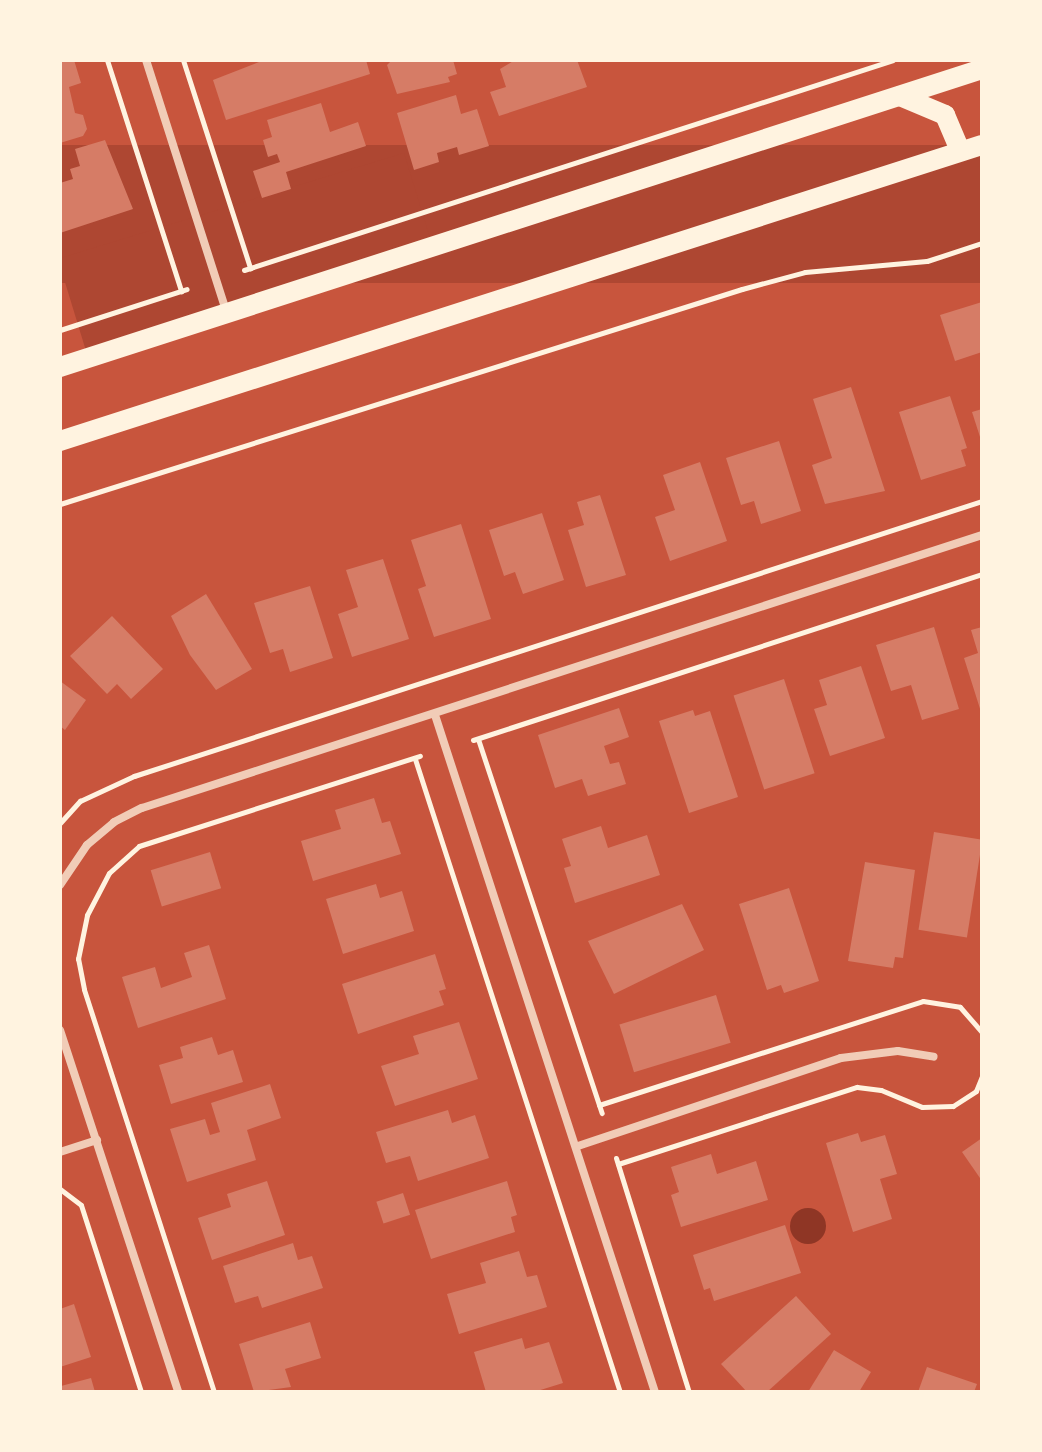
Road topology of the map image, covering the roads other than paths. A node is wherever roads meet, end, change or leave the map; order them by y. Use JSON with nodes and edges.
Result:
{"nodes":[{"id":1,"x":146,"y":60,"type":"edge"},
{"id":2,"x":982,"y":69,"type":"edge"},
{"id":3,"x":900,"y":96,"type":"junction"},
{"id":4,"x":982,"y":145,"type":"edge"},
{"id":5,"x":960,"y":151,"type":"junction"},
{"id":6,"x":226,"y":312,"type":"junction"},
{"id":7,"x":60,"y":367,"type":"edge"},
{"id":8,"x":60,"y":441,"type":"edge"},
{"id":9,"x":982,"y":535,"type":"edge"},
{"id":10,"x":435,"y":715,"type":"junction"},
{"id":11,"x":60,"y":885,"type":"edge"},
{"id":12,"x":60,"y":1030,"type":"edge"},
{"id":13,"x":934,"y":1057,"type":"dead end"},
{"id":14,"x":97,"y":1140,"type":"junction"},
{"id":15,"x":578,"y":1146,"type":"junction"},
{"id":16,"x":60,"y":1152,"type":"edge"},
{"id":17,"x":178,"y":1392,"type":"edge"},
{"id":18,"x":655,"y":1392,"type":"edge"}],
"edges":[{"from":1,"to":6,"type":"street"},
{"from":2,"to":3,"type":"main road"},
{"from":3,"to":5,"type":"main road"},
{"from":3,"to":6,"type":"main road"},
{"from":4,"to":5,"type":"main road"},
{"from":5,"to":8,"type":"main road"},
{"from":6,"to":7,"type":"main road"},
{"from":9,"to":10,"type":"street"},
{"from":10,"to":11,"type":"street"},
{"from":10,"to":15,"type":"street"},
{"from":12,"to":14,"type":"street"},
{"from":13,"to":15,"type":"street"},
{"from":14,"to":16,"type":"street"},
{"from":14,"to":17,"type":"street"},
{"from":15,"to":18,"type":"street"}]}
